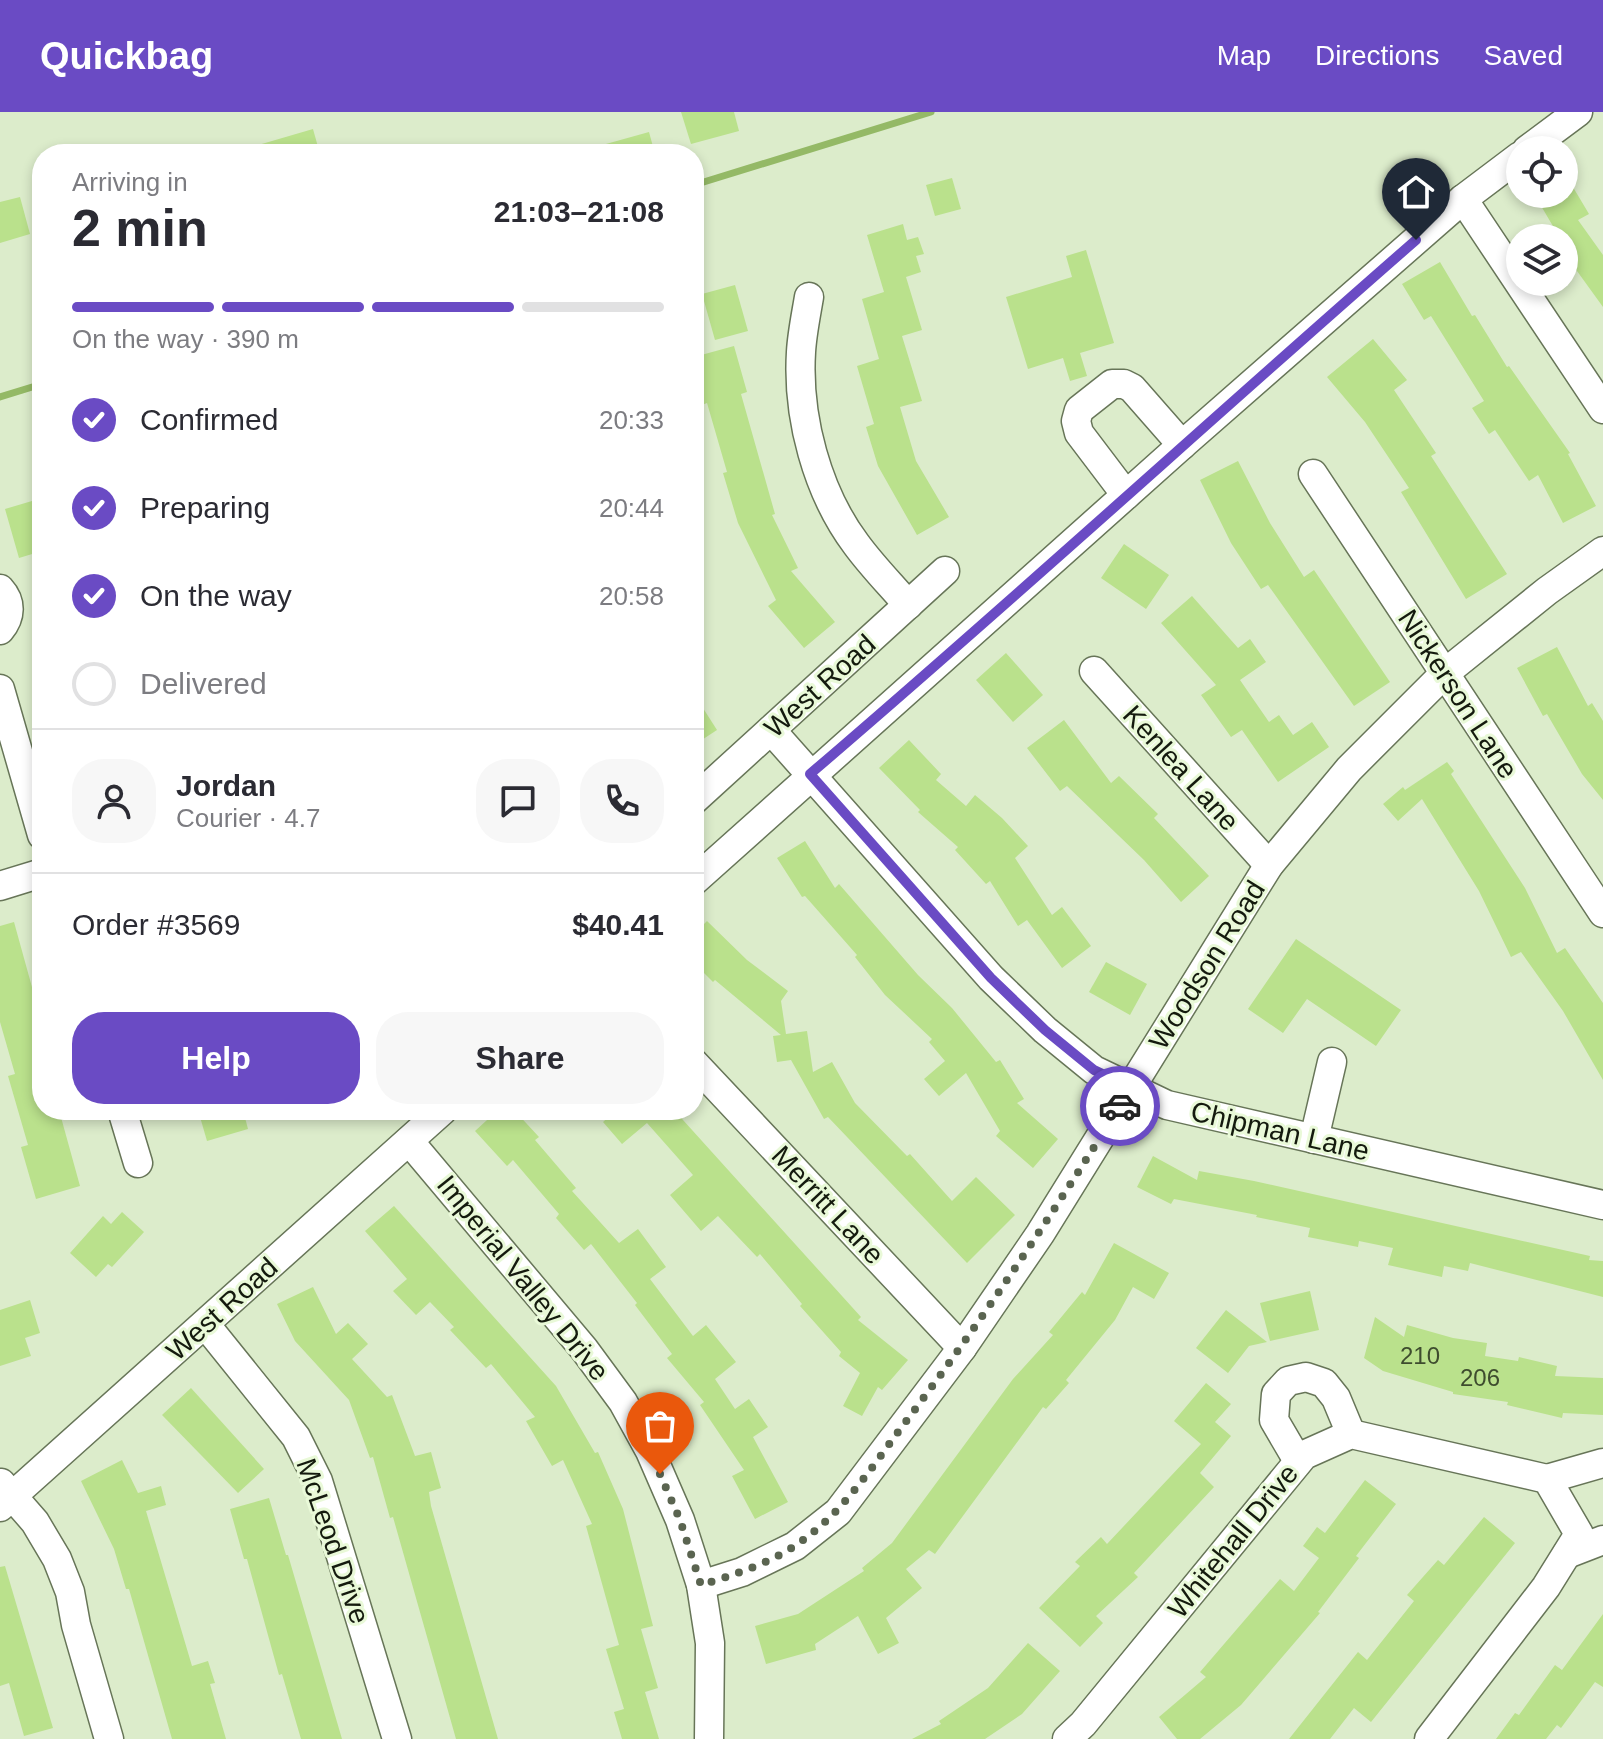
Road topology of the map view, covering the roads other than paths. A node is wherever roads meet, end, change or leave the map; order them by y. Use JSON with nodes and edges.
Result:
{"nodes":[{"id":1,"x":1578,"y":112,"type":"edge"},
{"id":2,"x":1546,"y":136,"type":"edge"},
{"id":3,"x":1506,"y":167,"type":"edge"},
{"id":4,"x":1463,"y":199,"type":"junction"},
{"id":5,"x":809,"y":297,"type":"dead end"},
{"id":6,"x":1603,"y":409,"type":"edge"},
{"id":7,"x":1182,"y":445,"type":"junction"},
{"id":8,"x":1313,"y":474,"type":"dead end"},
{"id":9,"x":1126,"y":495,"type":"junction"},
{"id":10,"x":1603,"y":551,"type":"edge"},
{"id":11,"x":945,"y":571,"type":"dead end"},
{"id":12,"x":0,"y":589,"type":"edge"},
{"id":13,"x":908,"y":605,"type":"junction"},
{"id":14,"x":0,"y":630,"type":"edge"},
{"id":15,"x":1094,"y":671,"type":"dead end"},
{"id":16,"x":1445,"y":673,"type":"junction"},
{"id":17,"x":0,"y":689,"type":"edge"},
{"id":18,"x":771,"y":730,"type":"junction"},
{"id":19,"x":810,"y":774,"type":"junction"},
{"id":20,"x":704,"y":791,"type":"edge"},
{"id":21,"x":32,"y":800,"type":"edge"},
{"id":22,"x":1269,"y":865,"type":"junction"},
{"id":23,"x":704,"y":872,"type":"edge"},
{"id":24,"x":32,"y":876,"type":"edge"},
{"id":25,"x":0,"y":886,"type":"edge"},
{"id":26,"x":1603,"y":913,"type":"edge"},
{"id":27,"x":1332,"y":1062,"type":"dead end"},
{"id":28,"x":704,"y":1074,"type":"edge"},
{"id":29,"x":1132,"y":1088,"type":"junction"},
{"id":30,"x":125,"y":1120,"type":"edge"},
{"id":31,"x":432,"y":1120,"type":"edge"},
{"id":32,"x":1314,"y":1139,"type":"junction"},
{"id":33,"x":409,"y":1141,"type":"junction"},
{"id":34,"x":138,"y":1163,"type":"dead end"},
{"id":35,"x":1603,"y":1205,"type":"edge"},
{"id":36,"x":205,"y":1324,"type":"junction"},
{"id":37,"x":962,"y":1348,"type":"junction"},
{"id":38,"x":1351,"y":1434,"type":"junction"},
{"id":39,"x":1298,"y":1461,"type":"junction"},
{"id":40,"x":1603,"y":1463,"type":"edge"},
{"id":41,"x":1547,"y":1479,"type":"junction"},
{"id":42,"x":4,"y":1495,"type":"edge"},
{"id":43,"x":1603,"y":1540,"type":"edge"},
{"id":44,"x":1567,"y":1554,"type":"junction"},
{"id":45,"x":701,"y":1585,"type":"junction"},
{"id":46,"x":109,"y":1739,"type":"edge"},
{"id":47,"x":397,"y":1739,"type":"edge"},
{"id":48,"x":709,"y":1739,"type":"edge"},
{"id":49,"x":1067,"y":1739,"type":"edge"},
{"id":50,"x":1429,"y":1739,"type":"edge"}],
"edges":[{"from":1,"to":2,"type":"street"},
{"from":3,"to":4,"type":"street"},
{"from":4,"to":6,"type":"street"},
{"from":4,"to":7,"type":"street"},
{"from":5,"to":13,"type":"street"},
{"from":7,"to":9,"type":"street"},
{"from":7,"to":9,"type":"street"},
{"from":8,"to":16,"type":"street","name":"Nickerson Lane"},
{"from":9,"to":19,"type":"street"},
{"from":10,"to":16,"type":"street","name":"Woodson Road"},
{"from":11,"to":13,"type":"street","name":"West Road"},
{"from":12,"to":14,"type":"street"},
{"from":13,"to":18,"type":"street","name":"West Road"},
{"from":15,"to":22,"type":"street","name":"Kenlea Lane"},
{"from":16,"to":22,"type":"street","name":"Woodson Road"},
{"from":16,"to":26,"type":"street","name":"Nickerson Lane"},
{"from":17,"to":21,"type":"street"},
{"from":18,"to":19,"type":"street","name":"Chipman Lane"},
{"from":18,"to":20,"type":"street","name":"West Road"},
{"from":19,"to":23,"type":"street"},
{"from":19,"to":29,"type":"street","name":"Chipman Lane"},
{"from":22,"to":29,"type":"street","name":"Woodson Road"},
{"from":24,"to":25,"type":"street"},
{"from":27,"to":32,"type":"street"},
{"from":28,"to":37,"type":"street","name":"Merritt Lane"},
{"from":29,"to":32,"type":"street","name":"Chipman Lane"},
{"from":29,"to":37,"type":"street","name":"Woodson Road"},
{"from":30,"to":34,"type":"street"},
{"from":31,"to":33,"type":"street","name":"West Road"},
{"from":32,"to":35,"type":"street","name":"Chipman Lane"},
{"from":33,"to":36,"type":"street","name":"West Road"},
{"from":33,"to":45,"type":"street","name":"Imperial Valley Drive"},
{"from":36,"to":42,"type":"street","name":"West Road"},
{"from":36,"to":47,"type":"street","name":"McLeod Drive"},
{"from":37,"to":45,"type":"street","name":"Woodson Road"},
{"from":38,"to":39,"type":"street","name":"Whitehall Drive"},
{"from":38,"to":39,"type":"street"},
{"from":38,"to":41,"type":"street"},
{"from":39,"to":49,"type":"street","name":"Whitehall Drive"},
{"from":40,"to":41,"type":"street"},
{"from":41,"to":44,"type":"street"},
{"from":42,"to":46,"type":"street"},
{"from":43,"to":44,"type":"street"},
{"from":44,"to":50,"type":"street"},
{"from":45,"to":48,"type":"street","name":"Imperial Valley Drive"}]}
